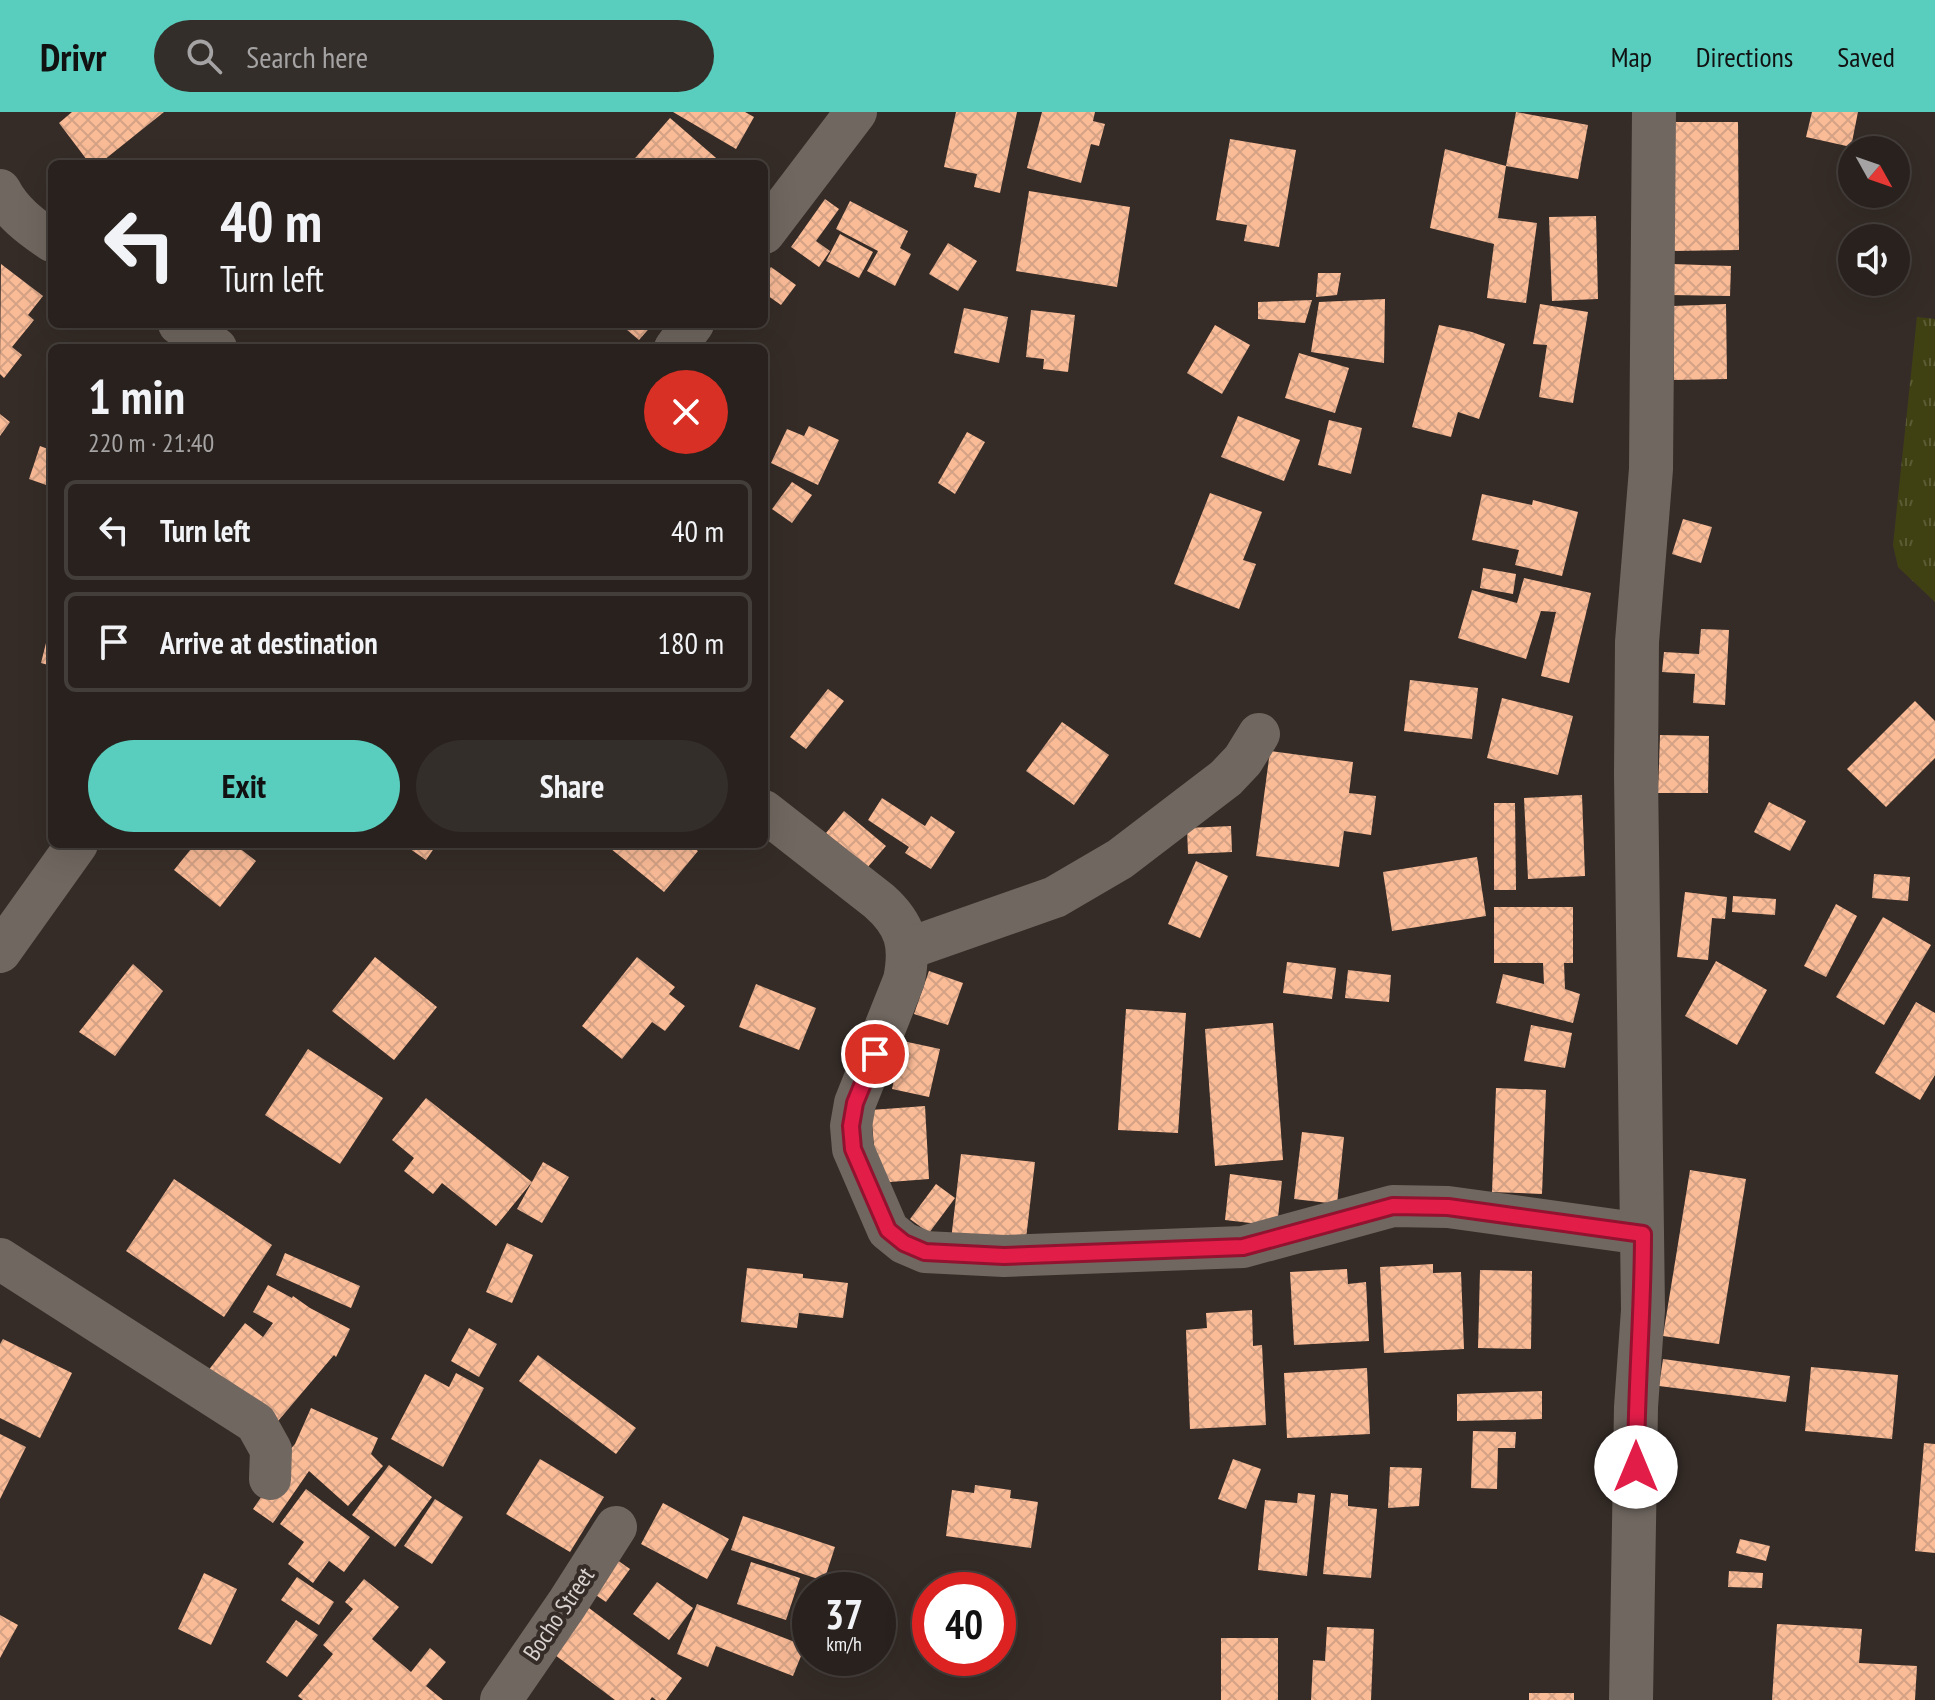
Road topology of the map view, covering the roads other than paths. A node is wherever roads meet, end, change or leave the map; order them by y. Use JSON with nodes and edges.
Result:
{"nodes":[{"id":1,"x":856,"y":112,"type":"edge"},
{"id":2,"x":1654,"y":112,"type":"edge"},
{"id":3,"x":0,"y":190,"type":"edge"},
{"id":4,"x":768,"y":228,"type":"edge"},
{"id":5,"x":48,"y":238,"type":"edge"},
{"id":6,"x":185,"y":328,"type":"edge"},
{"id":7,"x":210,"y":344,"type":"edge"},
{"id":8,"x":1259,"y":734,"type":"dead end"},
{"id":9,"x":768,"y":814,"type":"edge"},
{"id":10,"x":74,"y":848,"type":"edge"},
{"id":11,"x":907,"y":949,"type":"junction"},
{"id":12,"x":0,"y":952,"type":"edge"},
{"id":13,"x":1643,"y":1234,"type":"junction"},
{"id":14,"x":0,"y":1259,"type":"edge"},
{"id":15,"x":270,"y":1479,"type":"dead end"},
{"id":16,"x":616,"y":1527,"type":"dead end"},
{"id":17,"x":501,"y":1700,"type":"edge"},
{"id":18,"x":1631,"y":1700,"type":"edge"}],
"edges":[{"from":1,"to":4,"type":"street"},
{"from":2,"to":13,"type":"street"},
{"from":3,"to":5,"type":"street"},
{"from":6,"to":7,"type":"street"},
{"from":8,"to":11,"type":"street"},
{"from":9,"to":11,"type":"street"},
{"from":10,"to":12,"type":"street"},
{"from":11,"to":13,"type":"street"},
{"from":13,"to":18,"type":"street"},
{"from":14,"to":15,"type":"street"},
{"from":16,"to":17,"type":"street","name":"Bocho Street"}]}
